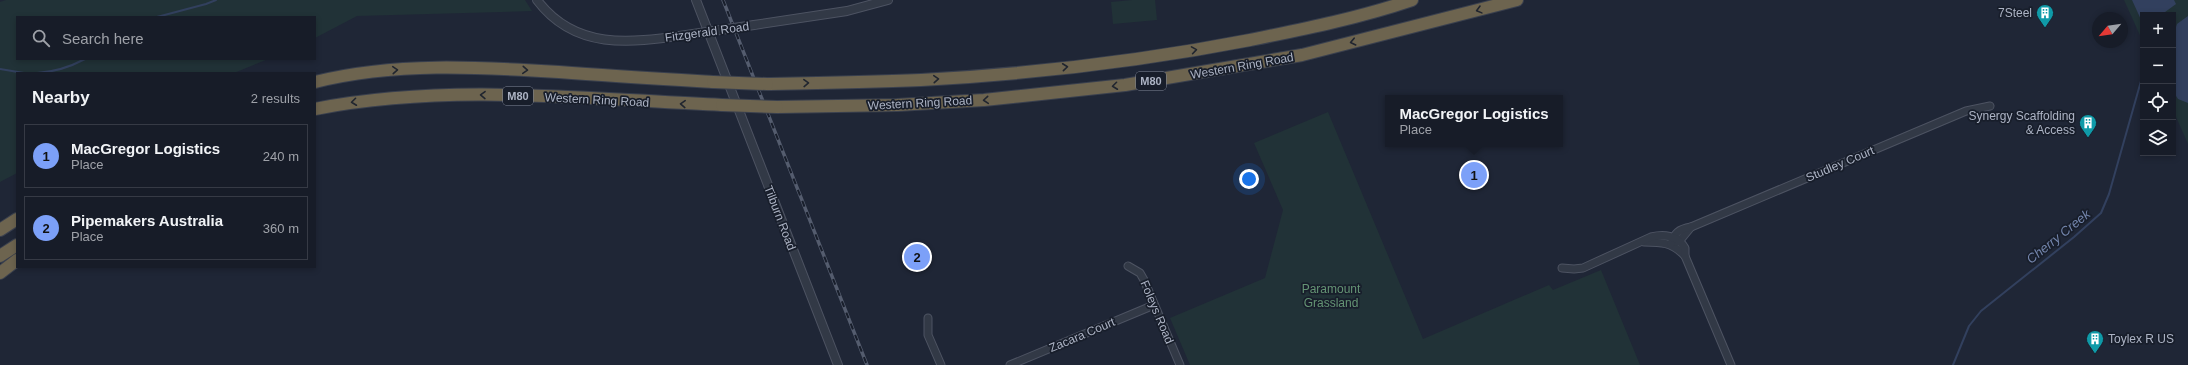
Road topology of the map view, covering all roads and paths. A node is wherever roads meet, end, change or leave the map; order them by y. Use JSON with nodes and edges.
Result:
{"nodes":[{"id":1,"x":537,"y":0,"type":"edge"},
{"id":2,"x":696,"y":0,"type":"edge"},
{"id":3,"x":888,"y":0,"type":"edge"},
{"id":4,"x":1412,"y":0,"type":"edge"},
{"id":5,"x":1517,"y":0,"type":"edge"},
{"id":6,"x":316,"y":82,"type":"edge"},
{"id":7,"x":1990,"y":106,"type":"dead end"},
{"id":8,"x":316,"y":109,"type":"edge"},
{"id":9,"x":16,"y":212,"type":"edge"},
{"id":10,"x":0,"y":220,"type":"edge"},
{"id":11,"x":16,"y":220,"type":"edge"},
{"id":12,"x":0,"y":230,"type":"edge"},
{"id":13,"x":1675,"y":240,"type":"junction"},
{"id":14,"x":16,"y":246,"type":"edge"},
{"id":15,"x":0,"y":256,"type":"edge"},
{"id":16,"x":16,"y":261,"type":"edge"},
{"id":17,"x":1128,"y":266,"type":"dead end"},
{"id":18,"x":1562,"y":268,"type":"dead end"},
{"id":19,"x":0,"y":273,"type":"edge"},
{"id":20,"x":1154,"y":305,"type":"junction"},
{"id":21,"x":928,"y":318,"type":"dead end"},
{"id":22,"x":936,"y":356,"type":"junction"},
{"id":23,"x":838,"y":365,"type":"edge"},
{"id":24,"x":937,"y":365,"type":"edge"},
{"id":25,"x":941,"y":365,"type":"edge"},
{"id":26,"x":1010,"y":365,"type":"edge"},
{"id":27,"x":1180,"y":365,"type":"edge"},
{"id":28,"x":1731,"y":365,"type":"edge"}],
"edges":[{"from":1,"to":3,"type":"street","name":"Fitzgerald Road","bridge":true},
{"from":2,"to":23,"type":"street","name":"Tilburn Road"},
{"from":6,"to":4,"type":"highway","name":"Western Ring Road","number":"M80","one_way":true,"bridge":true},
{"from":5,"to":8,"type":"highway","name":"Western Ring Road","number":"M80","one_way":true,"bridge":true},
{"from":7,"to":13,"type":"street","name":"Studley Court"},
{"from":9,"to":10,"type":"highway"},
{"from":11,"to":12,"type":"highway"},
{"from":13,"to":18,"type":"street"},
{"from":13,"to":28,"type":"street"},
{"from":14,"to":15,"type":"highway"},
{"from":16,"to":19,"type":"highway"},
{"from":17,"to":20,"type":"street","name":"Foleys Road"},
{"from":20,"to":26,"type":"street","name":"Zacara Court"},
{"from":20,"to":27,"type":"street","name":"Foleys Road"},
{"from":21,"to":22,"type":"street"},
{"from":22,"to":24,"type":"street"},
{"from":22,"to":25,"type":"street"}]}
